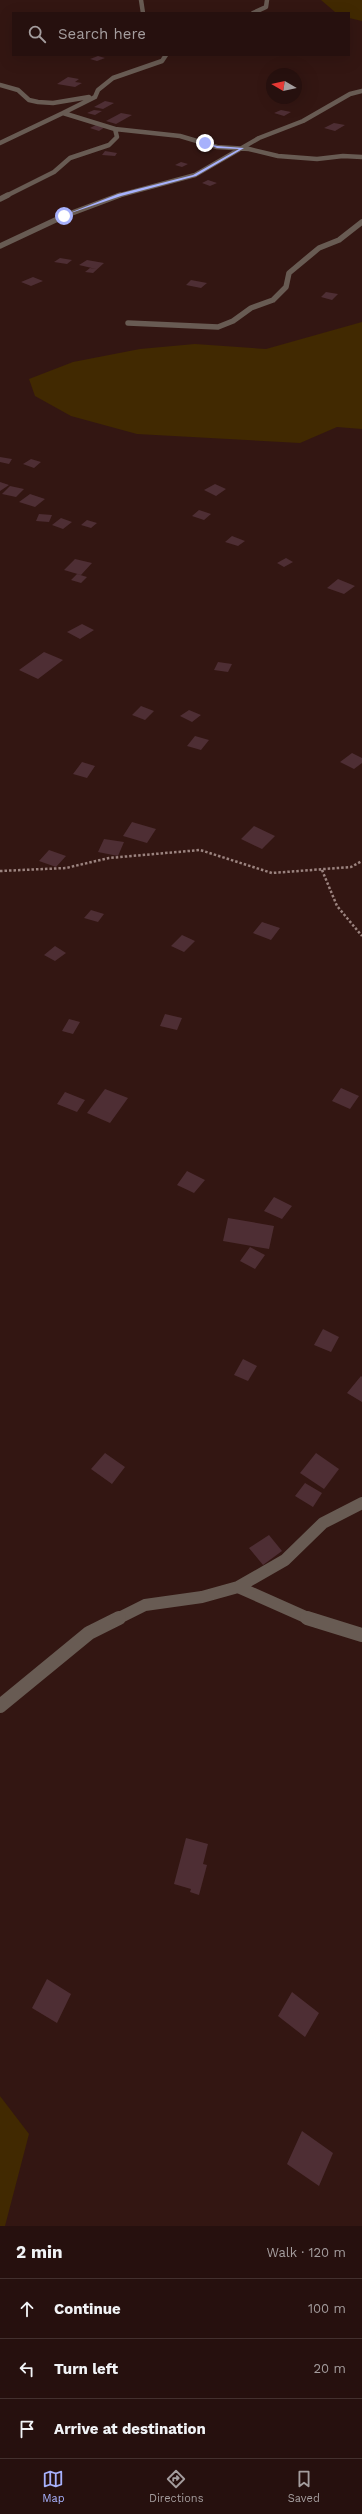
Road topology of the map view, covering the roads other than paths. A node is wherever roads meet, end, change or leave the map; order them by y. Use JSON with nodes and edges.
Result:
{"nodes":[{"id":1,"x":140,"y":0,"type":"edge"},
{"id":2,"x":267,"y":0,"type":"edge"},
{"id":3,"x":143,"y":12,"type":"edge"},
{"id":4,"x":255,"y":12,"type":"edge"},
{"id":5,"x":165,"y":56,"type":"edge"},
{"id":6,"x":0,"y":86,"type":"edge"},
{"id":7,"x":362,"y":91,"type":"edge"},
{"id":8,"x":95,"y":97,"type":"junction"},
{"id":9,"x":63,"y":113,"type":"junction"},
{"id":10,"x":115,"y":129,"type":"junction"},
{"id":11,"x":0,"y":143,"type":"edge"},
{"id":12,"x":242,"y":148,"type":"junction"},
{"id":13,"x":362,"y":157,"type":"edge"},
{"id":14,"x":0,"y":199,"type":"edge"},
{"id":15,"x":362,"y":222,"type":"edge"},
{"id":16,"x":0,"y":246,"type":"edge"},
{"id":17,"x":128,"y":323,"type":"dead end"},
{"id":18,"x":362,"y":1503,"type":"edge"},
{"id":19,"x":238,"y":1587,"type":"junction"},
{"id":20,"x":362,"y":1635,"type":"edge"},
{"id":21,"x":0,"y":1706,"type":"edge"}],
"edges":[{"from":1,"to":3,"type":"street"},
{"from":2,"to":4,"type":"street"},
{"from":5,"to":8,"type":"street"},
{"from":6,"to":8,"type":"street"},
{"from":7,"to":12,"type":"street"},
{"from":8,"to":9,"type":"street"},
{"from":9,"to":10,"type":"street"},
{"from":9,"to":11,"type":"street"},
{"from":10,"to":12,"type":"street"},
{"from":10,"to":14,"type":"street"},
{"from":12,"to":13,"type":"street"},
{"from":12,"to":16,"type":"street"},
{"from":15,"to":17,"type":"street"},
{"from":18,"to":19,"type":"street"},
{"from":19,"to":20,"type":"street"},
{"from":19,"to":21,"type":"street"}]}
